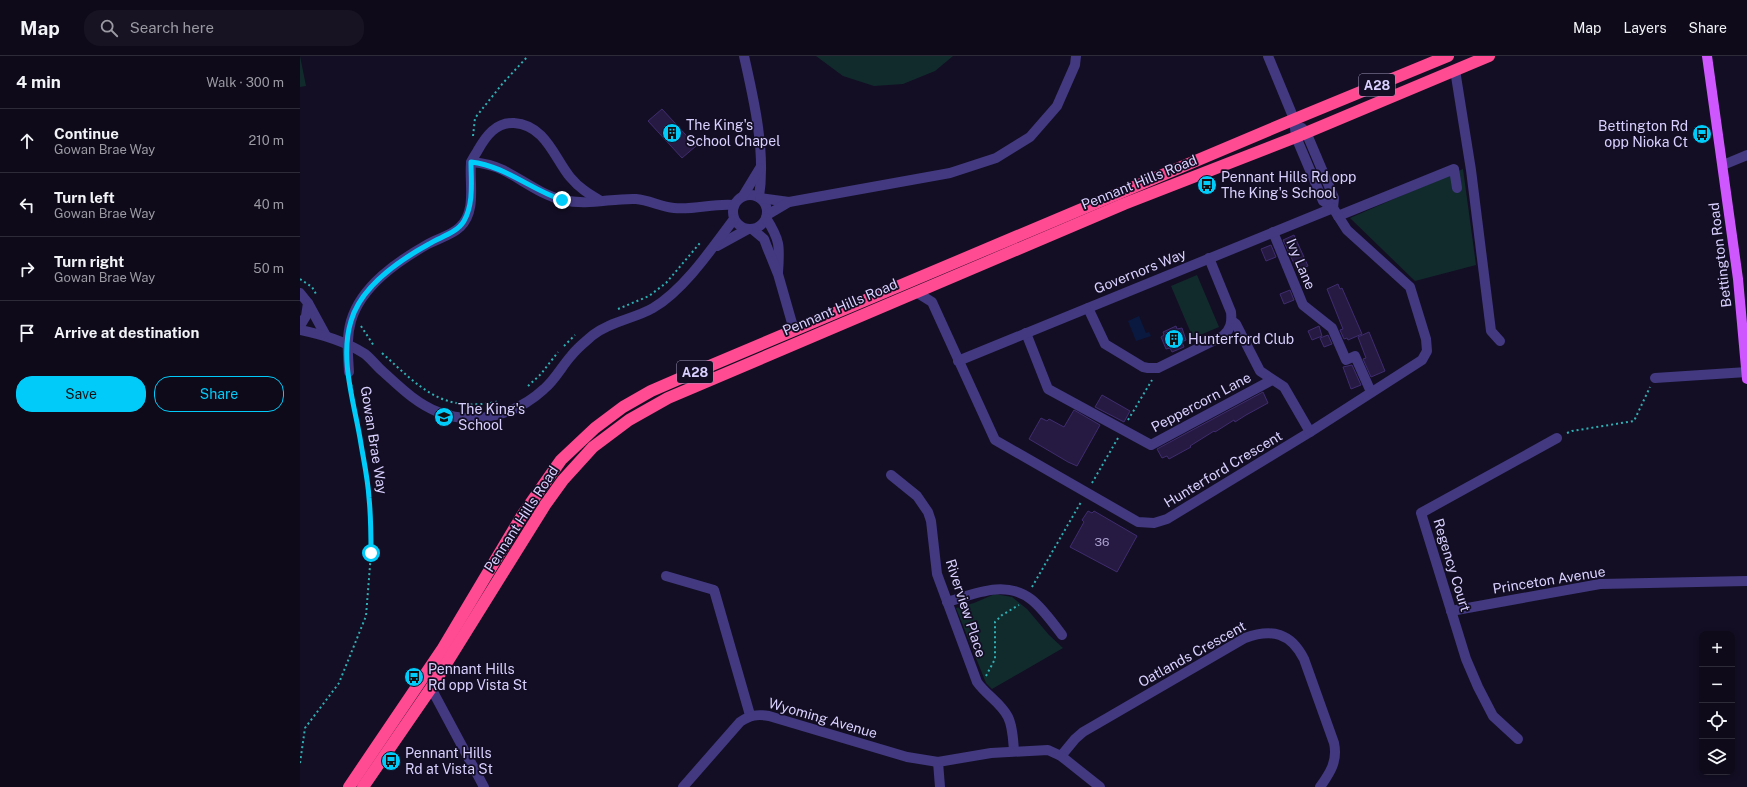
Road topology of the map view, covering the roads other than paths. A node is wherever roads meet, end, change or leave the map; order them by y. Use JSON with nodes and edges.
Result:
{"nodes":[{"id":1,"x":744,"y":56,"type":"edge"},
{"id":2,"x":1076,"y":56,"type":"edge"},
{"id":3,"x":1268,"y":56,"type":"edge"},
{"id":4,"x":1448,"y":56,"type":"edge"},
{"id":5,"x":1489,"y":56,"type":"edge"},
{"id":6,"x":1707,"y":56,"type":"edge"},
{"id":7,"x":1455,"y":70,"type":"junction"},
{"id":8,"x":1294,"y":119,"type":"junction"},
{"id":9,"x":1301,"y":134,"type":"junction"},
{"id":10,"x":1747,"y":155,"type":"edge"},
{"id":11,"x":471,"y":162,"type":"junction"},
{"id":12,"x":1723,"y":165,"type":"junction"},
{"id":13,"x":761,"y":166,"type":"junction"},
{"id":14,"x":1457,"y":188,"type":"dead end"},
{"id":15,"x":743,"y":196,"type":"junction"},
{"id":16,"x":760,"y":198,"type":"junction"},
{"id":17,"x":601,"y":201,"type":"junction"},
{"id":18,"x":789,"y":202,"type":"junction"},
{"id":19,"x":734,"y":205,"type":"junction"},
{"id":20,"x":1335,"y":212,"type":"junction"},
{"id":21,"x":766,"y":216,"type":"junction"},
{"id":22,"x":734,"y":219,"type":"junction"},
{"id":23,"x":750,"y":229,"type":"junction"},
{"id":24,"x":1273,"y":232,"type":"junction"},
{"id":25,"x":713,"y":248,"type":"junction"},
{"id":26,"x":1209,"y":258,"type":"junction"},
{"id":27,"x":778,"y":274,"type":"junction"},
{"id":28,"x":916,"y":292,"type":"junction"},
{"id":29,"x":300,"y":293,"type":"edge"},
{"id":30,"x":308,"y":303,"type":"junction"},
{"id":31,"x":1088,"y":308,"type":"junction"},
{"id":32,"x":1232,"y":321,"type":"junction"},
{"id":33,"x":300,"y":326,"type":"edge"},
{"id":34,"x":300,"y":330,"type":"edge"},
{"id":35,"x":794,"y":330,"type":"junction"},
{"id":36,"x":1026,"y":333,"type":"junction"},
{"id":37,"x":326,"y":336,"type":"junction"},
{"id":38,"x":1500,"y":341,"type":"dead end"},
{"id":39,"x":347,"y":345,"type":"junction"},
{"id":40,"x":958,"y":361,"type":"junction"},
{"id":41,"x":349,"y":372,"type":"road end"},
{"id":42,"x":1747,"y":372,"type":"edge"},
{"id":43,"x":1654,"y":378,"type":"road end"},
{"id":44,"x":1747,"y":379,"type":"edge"},
{"id":45,"x":1272,"y":380,"type":"junction"},
{"id":46,"x":1371,"y":392,"type":"junction"},
{"id":47,"x":1310,"y":432,"type":"junction"},
{"id":48,"x":1557,"y":438,"type":"road end"},
{"id":49,"x":891,"y":476,"type":"dead end"},
{"id":50,"x":666,"y":576,"type":"dead end"},
{"id":51,"x":1747,"y":581,"type":"edge"},
{"id":52,"x":947,"y":602,"type":"junction"},
{"id":53,"x":1451,"y":611,"type":"junction"},
{"id":54,"x":1062,"y":635,"type":"dead end"},
{"id":55,"x":431,"y":688,"type":"junction"},
{"id":56,"x":750,"y":715,"type":"junction"},
{"id":57,"x":1518,"y":739,"type":"dead end"},
{"id":58,"x":1014,"y":752,"type":"junction"},
{"id":59,"x":1060,"y":756,"type":"junction"},
{"id":60,"x":938,"y":762,"type":"junction"},
{"id":61,"x":349,"y":787,"type":"edge"},
{"id":62,"x":363,"y":787,"type":"edge"},
{"id":63,"x":484,"y":787,"type":"edge"},
{"id":64,"x":683,"y":787,"type":"edge"},
{"id":65,"x":940,"y":787,"type":"edge"},
{"id":66,"x":1100,"y":787,"type":"edge"},
{"id":67,"x":1320,"y":787,"type":"edge"}],
"edges":[{"from":1,"to":13,"type":"street"},
{"from":2,"to":18,"type":"street"},
{"from":3,"to":8,"type":"street"},
{"from":4,"to":8,"type":"highway","name":"Pennant Hills Road","number":"A28"},
{"from":5,"to":7,"type":"highway","name":"Pennant Hills Road","number":"A28"},
{"from":6,"to":12,"type":"main road","name":"Bettington Road"},
{"from":7,"to":9,"type":"highway","name":"Pennant Hills Road","number":"A28"},
{"from":7,"to":38,"type":"street"},
{"from":8,"to":9,"type":"street","name":"Hunterford Crescent"},
{"from":8,"to":35,"type":"highway","name":"Pennant Hills Road","number":"A28"},
{"from":9,"to":20,"type":"street","name":"Hunterford Crescent"},
{"from":9,"to":28,"type":"highway","name":"Pennant Hills Road","number":"A28"},
{"from":10,"to":12,"type":"street"},
{"from":11,"to":17,"type":"street"},
{"from":11,"to":17,"type":"street"},
{"from":11,"to":39,"type":"street","name":"Gowan Brae Way"},
{"from":12,"to":42,"type":"main road","name":"Bettington Road"},
{"from":13,"to":15,"type":"street"},
{"from":13,"to":16,"type":"street"},
{"from":14,"to":20,"type":"street","name":"Governors Way"},
{"from":15,"to":16,"type":"street"},
{"from":15,"to":19,"type":"street"},
{"from":16,"to":18,"type":"street"},
{"from":16,"to":21,"type":"street"},
{"from":17,"to":19,"type":"street"},
{"from":18,"to":21,"type":"street"},
{"from":19,"to":22,"type":"street"},
{"from":20,"to":24,"type":"street","name":"Governors Way"},
{"from":20,"to":46,"type":"street","name":"Hunterford Crescent"},
{"from":21,"to":23,"type":"street"},
{"from":21,"to":27,"type":"street"},
{"from":22,"to":23,"type":"street"},
{"from":22,"to":25,"type":"street"},
{"from":23,"to":25,"type":"street"},
{"from":23,"to":27,"type":"street"},
{"from":24,"to":26,"type":"street","name":"Governors Way"},
{"from":24,"to":46,"type":"street","name":"Ivy Lane"},
{"from":25,"to":39,"type":"street"},
{"from":26,"to":31,"type":"street","name":"Governors Way"},
{"from":26,"to":32,"type":"street"},
{"from":27,"to":35,"type":"street"},
{"from":28,"to":40,"type":"street","name":"Hunterford Crescent"},
{"from":28,"to":55,"type":"highway","name":"Pennant Hills Road","number":"A28"},
{"from":29,"to":30,"type":"street"},
{"from":30,"to":33,"type":"street"},
{"from":30,"to":37,"type":"street"},
{"from":31,"to":32,"type":"street"},
{"from":31,"to":36,"type":"street","name":"Governors Way"},
{"from":32,"to":45,"type":"street"},
{"from":34,"to":37,"type":"street"},
{"from":35,"to":61,"type":"highway","name":"Pennant Hills Road","number":"A28"},
{"from":36,"to":40,"type":"street","name":"Governors Way"},
{"from":36,"to":45,"type":"street","name":"Peppercorn Lane"},
{"from":37,"to":39,"type":"street"},
{"from":39,"to":41,"type":"street","name":"Gowan Brae Way"},
{"from":40,"to":47,"type":"street","name":"Hunterford Crescent"},
{"from":42,"to":43,"type":"street"},
{"from":42,"to":44,"type":"main road","name":"Bettington Road"},
{"from":45,"to":47,"type":"street"},
{"from":46,"to":47,"type":"street","name":"Hunterford Crescent"},
{"from":48,"to":53,"type":"street","name":"Regency Court"},
{"from":49,"to":52,"type":"street","name":"Riverview Place"},
{"from":50,"to":56,"type":"street"},
{"from":51,"to":53,"type":"street","name":"Princeton Avenue"},
{"from":52,"to":54,"type":"street"},
{"from":52,"to":58,"type":"street","name":"Riverview Place"},
{"from":53,"to":57,"type":"street","name":"Regency Court"},
{"from":55,"to":62,"type":"highway","name":"Pennant Hills Road","number":"A28"},
{"from":55,"to":63,"type":"street"},
{"from":56,"to":60,"type":"street","name":"Wyoming Avenue"},
{"from":56,"to":64,"type":"street","name":"Wyoming Avenue"},
{"from":58,"to":59,"type":"street","name":"Wyoming Avenue"},
{"from":58,"to":60,"type":"street","name":"Wyoming Avenue"},
{"from":59,"to":66,"type":"street"},
{"from":59,"to":67,"type":"street","name":"Oatlands Crescent"},
{"from":60,"to":65,"type":"street"}]}
